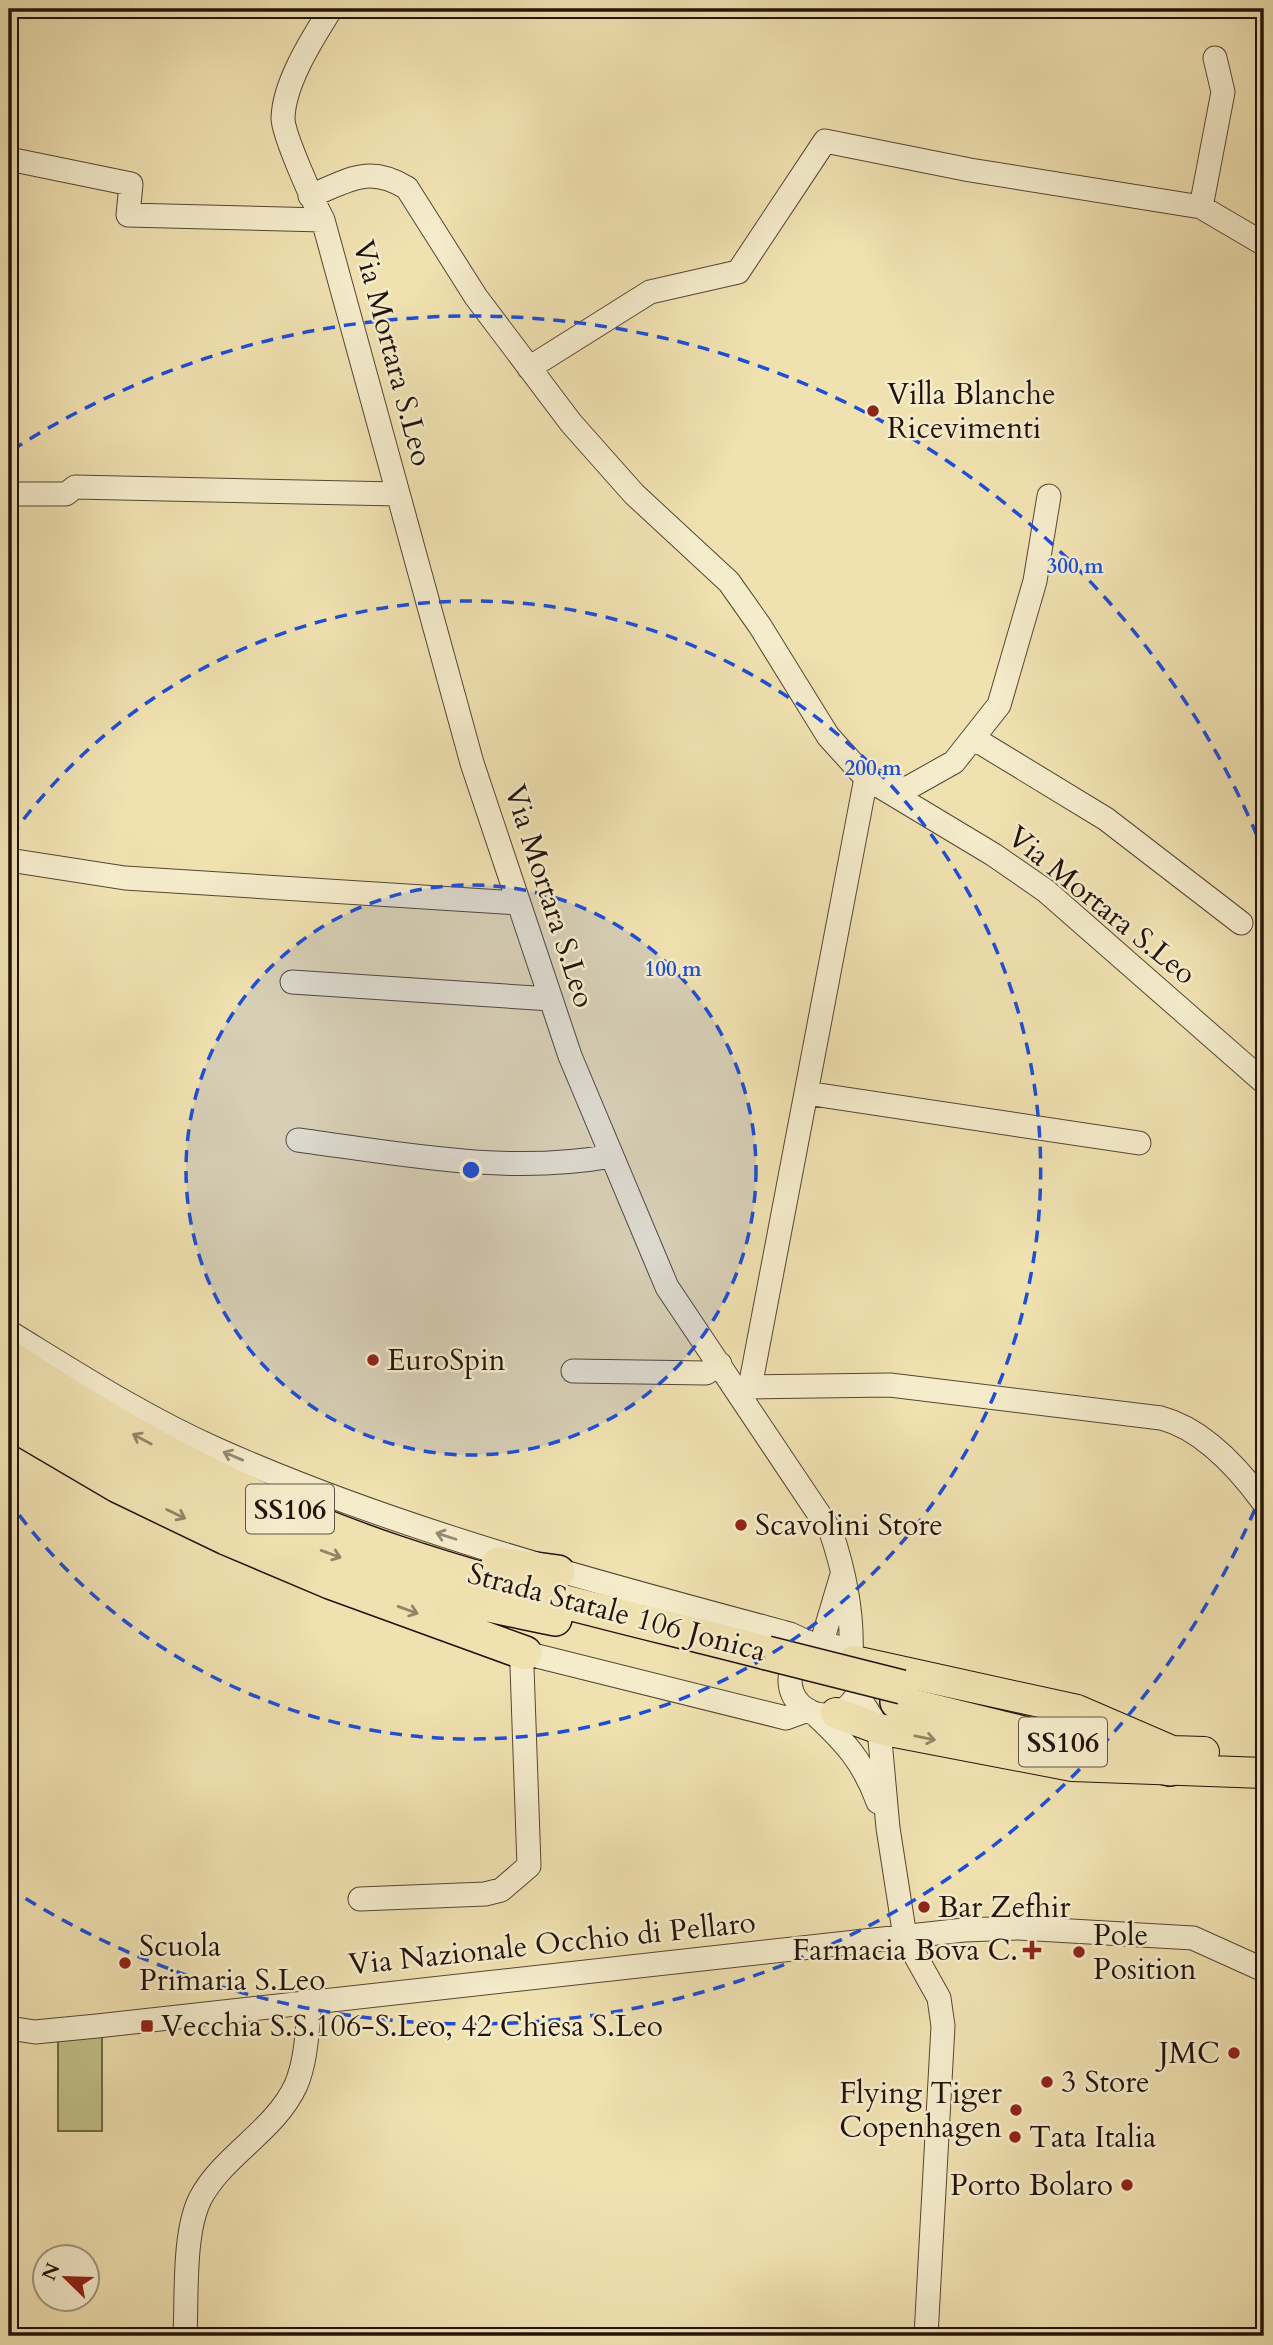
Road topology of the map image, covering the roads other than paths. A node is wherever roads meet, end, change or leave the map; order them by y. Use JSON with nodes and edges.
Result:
{"nodes":[{"id":1,"x":331,"y":9,"type":"edge"},
{"id":2,"x":1215,"y":58,"type":"dead end"},
{"id":3,"x":9,"y":159,"type":"edge"},
{"id":4,"x":310,"y":196,"type":"junction"},
{"id":5,"x":1201,"y":207,"type":"junction"},
{"id":6,"x":323,"y":220,"type":"junction"},
{"id":7,"x":1264,"y":244,"type":"edge"},
{"id":8,"x":529,"y":368,"type":"junction"},
{"id":9,"x":9,"y":494,"type":"edge"},
{"id":10,"x":398,"y":494,"type":"junction"},
{"id":11,"x":1049,"y":496,"type":"dead end"},
{"id":12,"x":973,"y":738,"type":"junction"},
{"id":13,"x":866,"y":778,"type":"junction"},
{"id":14,"x":9,"y":860,"type":"edge"},
{"id":15,"x":519,"y":903,"type":"junction"},
{"id":16,"x":1241,"y":923,"type":"dead end"},
{"id":17,"x":292,"y":982,"type":"dead end"},
{"id":18,"x":551,"y":999,"type":"junction"},
{"id":19,"x":1264,"y":1082,"type":"edge"},
{"id":20,"x":806,"y":1093,"type":"junction"},
{"id":21,"x":298,"y":1140,"type":"dead end"},
{"id":22,"x":1139,"y":1143,"type":"dead end"},
{"id":23,"x":612,"y":1156,"type":"junction"},
{"id":24,"x":9,"y":1332,"type":"edge"},
{"id":25,"x":9,"y":1357,"type":"edge"},
{"id":26,"x":720,"y":1364,"type":"junction"},
{"id":27,"x":573,"y":1371,"type":"dead end"},
{"id":28,"x":9,"y":1390,"type":"edge"},
{"id":29,"x":745,"y":1391,"type":"junction"},
{"id":30,"x":9,"y":1422,"type":"edge"},
{"id":31,"x":1264,"y":1503,"type":"edge"},
{"id":32,"x":395,"y":1552,"type":"junction"},
{"id":33,"x":843,"y":1568,"type":"junction"},
{"id":34,"x":558,"y":1572,"type":"junction"},
{"id":35,"x":818,"y":1646,"type":"junction"},
{"id":36,"x":525,"y":1653,"type":"junction"},
{"id":37,"x":853,"y":1658,"type":"junction"},
{"id":38,"x":764,"y":1661,"type":"junction"},
{"id":39,"x":829,"y":1708,"type":"junction"},
{"id":40,"x":879,"y":1729,"type":"junction"},
{"id":41,"x":1264,"y":1755,"type":"edge"},
{"id":42,"x":1171,"y":1760,"type":"junction"},
{"id":43,"x":1264,"y":1773,"type":"edge"},
{"id":44,"x":888,"y":1828,"type":"junction"},
{"id":45,"x":360,"y":1899,"type":"dead end"},
{"id":46,"x":905,"y":1937,"type":"junction"},
{"id":47,"x":1264,"y":1970,"type":"edge"},
{"id":48,"x":310,"y":2001,"type":"junction"},
{"id":49,"x":9,"y":2028,"type":"edge"},
{"id":50,"x":185,"y":2336,"type":"edge"},
{"id":51,"x":926,"y":2336,"type":"edge"}],
"edges":[{"from":1,"to":4,"type":"street","name":"Via Mortara S.Leo"},
{"from":2,"to":5,"type":"street"},
{"from":3,"to":6,"type":"street"},
{"from":4,"to":6,"type":"street","name":"Via Mortara S.Leo"},
{"from":4,"to":8,"type":"street","name":"Via Mortara S.Leo"},
{"from":5,"to":7,"type":"street"},
{"from":5,"to":8,"type":"street"},
{"from":6,"to":10,"type":"street","name":"Via Mortara S.Leo"},
{"from":8,"to":13,"type":"street","name":"Via Mortara S.Leo"},
{"from":9,"to":10,"type":"street"},
{"from":10,"to":15,"type":"street","name":"Via Mortara S.Leo"},
{"from":11,"to":12,"type":"street"},
{"from":12,"to":13,"type":"street"},
{"from":12,"to":16,"type":"street"},
{"from":13,"to":19,"type":"street","name":"Via Mortara S.Leo"},
{"from":13,"to":20,"type":"street"},
{"from":14,"to":15,"type":"street"},
{"from":15,"to":18,"type":"street","name":"Via Mortara S.Leo"},
{"from":17,"to":18,"type":"street"},
{"from":18,"to":23,"type":"street","name":"Via Mortara S.Leo"},
{"from":20,"to":22,"type":"street"},
{"from":20,"to":29,"type":"street"},
{"from":21,"to":23,"type":"street"},
{"from":23,"to":26,"type":"street","name":"Via Mortara S.Leo"},
{"from":34,"to":24,"type":"street","one_way":true},
{"from":32,"to":25,"type":"highway","name":"Strada Statale 106 Jonica","number":"SS106","one_way":true},
{"from":26,"to":27,"type":"street"},
{"from":26,"to":29,"type":"street","name":"Via Mortara S.Leo"},
{"from":28,"to":38,"type":"highway","name":"Strada Statale 106 Jonica","number":"SS106","one_way":true},
{"from":29,"to":31,"type":"street"},
{"from":29,"to":33,"type":"street","name":"Via Mortara S.Leo"},
{"from":30,"to":36,"type":"highway","one_way":true},
{"from":32,"to":34,"type":"highway"},
{"from":32,"to":38,"type":"highway","name":"Strada Statale 106 Jonica","number":"SS106"},
{"from":33,"to":35,"type":"street"},
{"from":33,"to":37,"type":"street","name":"Via Mortara S.Leo"},
{"from":34,"to":35,"type":"street"},
{"from":35,"to":37,"type":"street"},
{"from":35,"to":39,"type":"street"},
{"from":36,"to":39,"type":"street"},
{"from":36,"to":45,"type":"street"},
{"from":37,"to":39,"type":"street"},
{"from":37,"to":42,"type":"main road"},
{"from":38,"to":42,"type":"highway","name":"Strada Statale 106 Jonica","number":"SS106"},
{"from":39,"to":40,"type":"main road"},
{"from":39,"to":44,"type":"street"},
{"from":40,"to":42,"type":"main road","one_way":true},
{"from":40,"to":44,"type":"street"},
{"from":41,"to":42,"type":"main road","name":"Strada Statale 106 Jonica","number":"SS106"},
{"from":42,"to":43,"type":"main road","name":"Strada Statale 106 Jonica","number":"SS106"},
{"from":44,"to":46,"type":"street"},
{"from":46,"to":47,"type":"street","name":"Via Nazionale Occhio di Pellaro"},
{"from":46,"to":48,"type":"street","name":"Via Nazionale Occhio di Pellaro"},
{"from":46,"to":51,"type":"street"},
{"from":48,"to":49,"type":"street","name":"Via Nazionale Occhio di Pellaro"},
{"from":48,"to":50,"type":"street"}]}
